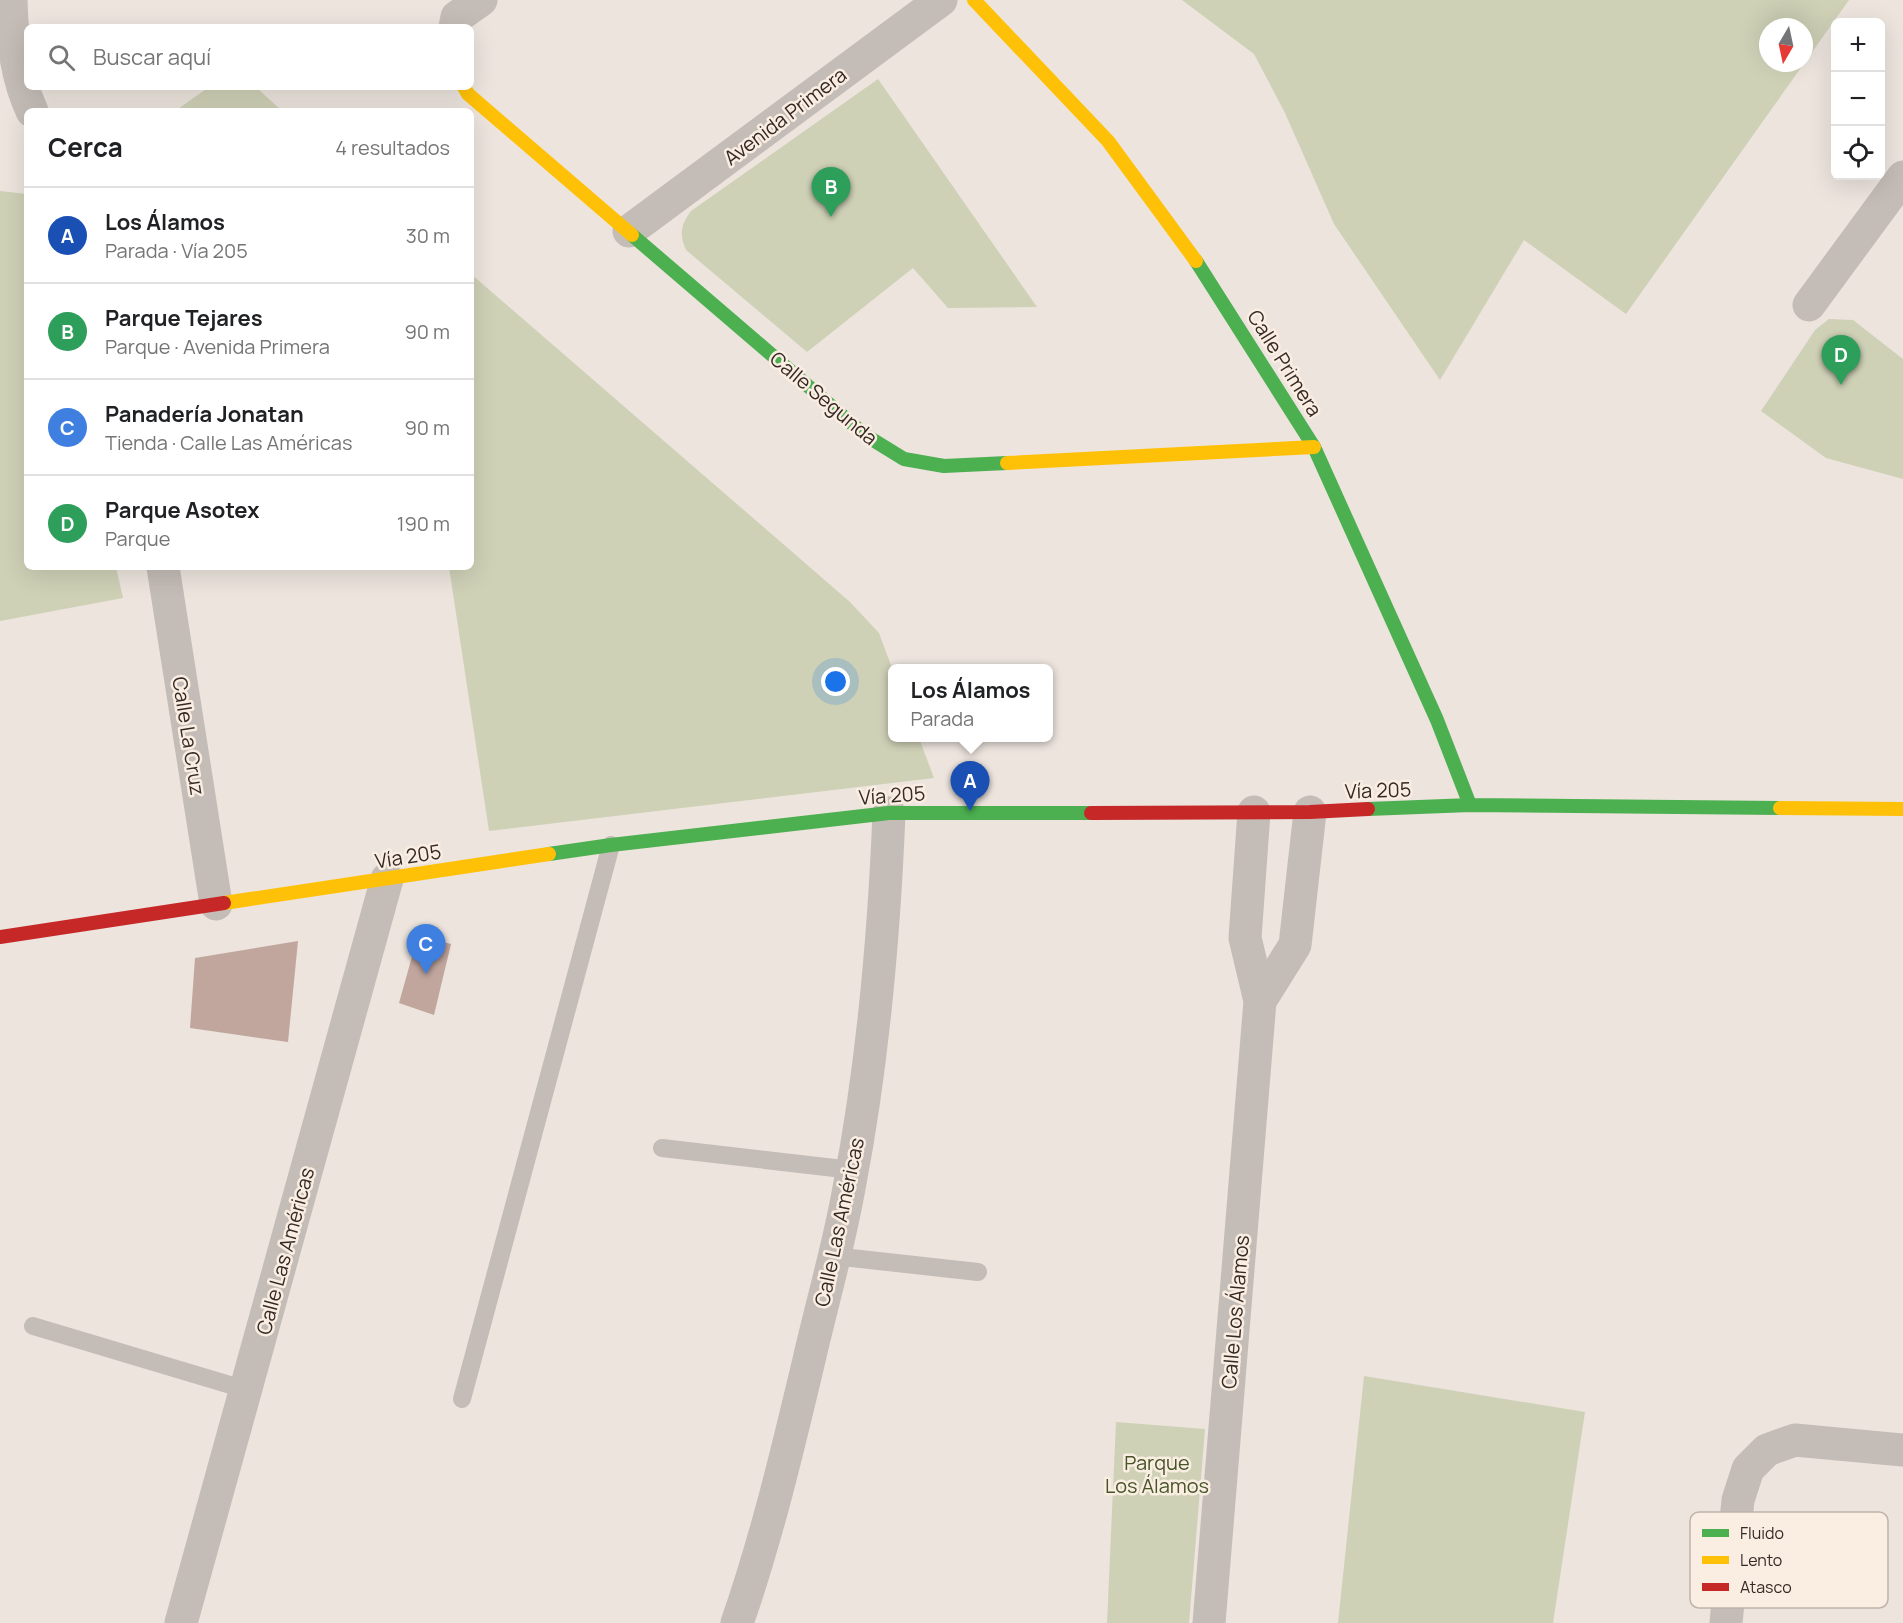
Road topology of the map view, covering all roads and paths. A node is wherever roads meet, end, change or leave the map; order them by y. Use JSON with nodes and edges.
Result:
{"nodes":[{"id":1,"x":11,"y":0,"type":"edge"},
{"id":2,"x":941,"y":0,"type":"edge"},
{"id":3,"x":974,"y":0,"type":"edge"},
{"id":4,"x":466,"y":90,"type":"edge"},
{"id":5,"x":31,"y":108,"type":"edge"},
{"id":6,"x":1903,"y":177,"type":"edge"},
{"id":7,"x":629,"y":231,"type":"junction"},
{"id":8,"x":1809,"y":305,"type":"dead end"},
{"id":9,"x":1314,"y":447,"type":"junction"},
{"id":10,"x":163,"y":570,"type":"edge"},
{"id":11,"x":1470,"y":805,"type":"junction"},
{"id":12,"x":1903,"y":809,"type":"edge"},
{"id":13,"x":1254,"y":812,"type":"junction"},
{"id":14,"x":1310,"y":812,"type":"junction"},
{"id":15,"x":889,"y":813,"type":"junction"},
{"id":16,"x":611,"y":845,"type":"junction"},
{"id":17,"x":387,"y":879,"type":"junction"},
{"id":18,"x":216,"y":904,"type":"junction"},
{"id":19,"x":0,"y":937,"type":"edge"},
{"id":20,"x":1260,"y":1000,"type":"junction"},
{"id":21,"x":662,"y":1148,"type":"dead end"},
{"id":22,"x":852,"y":1170,"type":"junction"},
{"id":23,"x":833,"y":1256,"type":"junction"},
{"id":24,"x":978,"y":1272,"type":"dead end"},
{"id":25,"x":33,"y":1326,"type":"dead end"},
{"id":26,"x":247,"y":1390,"type":"junction"},
{"id":27,"x":462,"y":1400,"type":"dead end"},
{"id":28,"x":1903,"y":1450,"type":"edge"},
{"id":29,"x":1737,"y":1512,"type":"edge"},
{"id":30,"x":1727,"y":1608,"type":"edge"},
{"id":31,"x":181,"y":1623,"type":"edge"},
{"id":32,"x":737,"y":1623,"type":"edge"},
{"id":33,"x":1209,"y":1623,"type":"edge"},
{"id":34,"x":1726,"y":1623,"type":"edge"}],
"edges":[{"from":1,"to":5,"type":"street"},
{"from":2,"to":7,"type":"street","name":"Avenida Primera"},
{"from":3,"to":9,"type":"street","name":"Calle Primera"},
{"from":4,"to":7,"type":"street","name":"Calle Segunda"},
{"from":6,"to":8,"type":"street"},
{"from":7,"to":9,"type":"street","name":"Calle Segunda"},
{"from":9,"to":11,"type":"street","name":"Calle Primera"},
{"from":10,"to":18,"type":"street","name":"Calle La Cruz"},
{"from":11,"to":12,"type":"street","name":"Vía 205"},
{"from":11,"to":14,"type":"street","name":"Vía 205"},
{"from":13,"to":14,"type":"street","name":"Vía 205"},
{"from":13,"to":15,"type":"street","name":"Vía 205"},
{"from":13,"to":20,"type":"street"},
{"from":14,"to":20,"type":"street"},
{"from":15,"to":16,"type":"street","name":"Vía 205"},
{"from":15,"to":22,"type":"street","name":"Calle Las Américas"},
{"from":16,"to":17,"type":"street","name":"Vía 205"},
{"from":16,"to":27,"type":"lane"},
{"from":17,"to":18,"type":"street","name":"Vía 205"},
{"from":17,"to":26,"type":"street","name":"Calle Las Américas"},
{"from":18,"to":19,"type":"street","name":"Vía 205"},
{"from":20,"to":33,"type":"street","name":"Calle Los Álamos"},
{"from":21,"to":22,"type":"lane"},
{"from":22,"to":23,"type":"street","name":"Calle Las Américas"},
{"from":23,"to":24,"type":"lane"},
{"from":23,"to":32,"type":"street","name":"Calle Las Américas"},
{"from":25,"to":26,"type":"lane"},
{"from":26,"to":31,"type":"street","name":"Calle Las Américas"},
{"from":28,"to":29,"type":"street"},
{"from":30,"to":34,"type":"street"}]}
